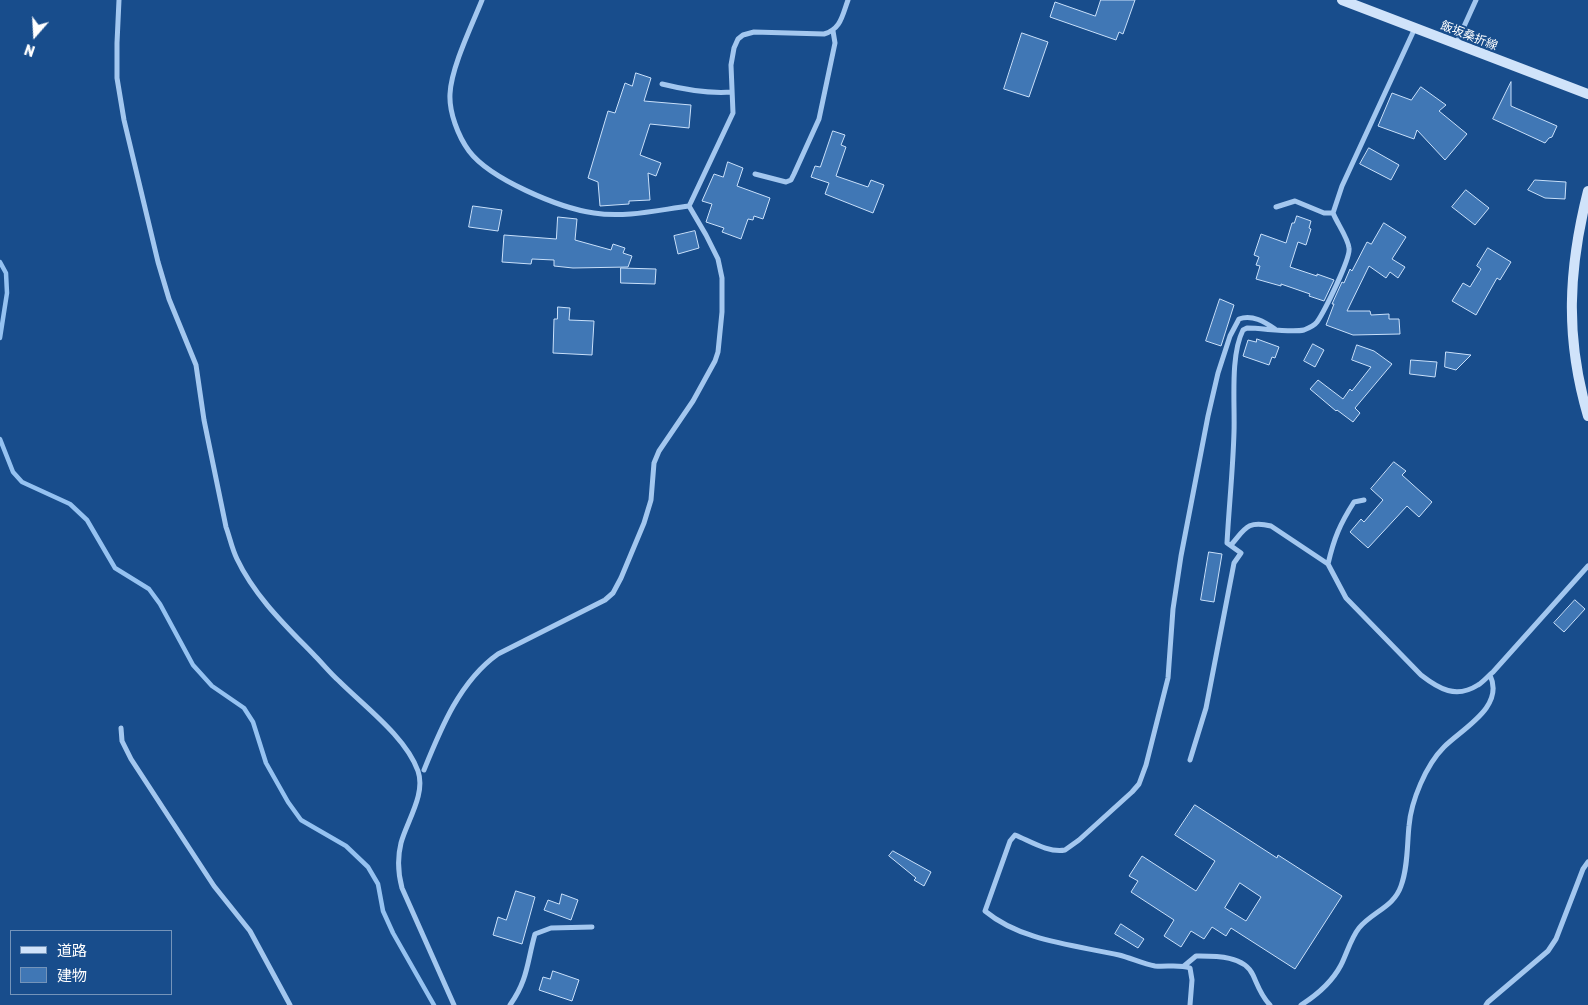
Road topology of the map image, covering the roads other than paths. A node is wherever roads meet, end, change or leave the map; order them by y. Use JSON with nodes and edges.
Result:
{"nodes":[{"id":1,"x":119,"y":0,"type":"edge"},
{"id":2,"x":482,"y":0,"type":"edge"},
{"id":3,"x":848,"y":0,"type":"edge"},
{"id":4,"x":1342,"y":0,"type":"edge"},
{"id":5,"x":1476,"y":0,"type":"edge"},
{"id":6,"x":1415,"y":28,"type":"junction"},
{"id":7,"x":833,"y":31,"type":"junction"},
{"id":8,"x":1456,"y":44,"type":"junction"},
{"id":9,"x":662,"y":84,"type":"dead end"},
{"id":10,"x":732,"y":92,"type":"junction"},
{"id":11,"x":1588,"y":94,"type":"edge"},
{"id":12,"x":755,"y":174,"type":"dead end"},
{"id":13,"x":1588,"y":191,"type":"edge"},
{"id":14,"x":689,"y":206,"type":"junction"},
{"id":15,"x":1276,"y":207,"type":"dead end"},
{"id":16,"x":1333,"y":213,"type":"junction"},
{"id":17,"x":1275,"y":329,"type":"junction"},
{"id":18,"x":1588,"y":416,"type":"edge"},
{"id":19,"x":1364,"y":500,"type":"dead end"},
{"id":20,"x":1232,"y":545,"type":"junction"},
{"id":21,"x":1328,"y":564,"type":"junction"},
{"id":22,"x":1588,"y":566,"type":"edge"},
{"id":23,"x":1490,"y":674,"type":"junction"},
{"id":24,"x":121,"y":728,"type":"dead end"},
{"id":25,"x":1190,"y":760,"type":"dead end"},
{"id":26,"x":424,"y":770,"type":"dead end"},
{"id":27,"x":1588,"y":862,"type":"edge"},
{"id":28,"x":592,"y":927,"type":"dead end"},
{"id":29,"x":1184,"y":966,"type":"junction"},
{"id":30,"x":290,"y":1005,"type":"edge"},
{"id":31,"x":454,"y":1005,"type":"edge"},
{"id":32,"x":510,"y":1005,"type":"edge"},
{"id":33,"x":1190,"y":1005,"type":"edge"},
{"id":34,"x":1270,"y":1005,"type":"edge"},
{"id":35,"x":1302,"y":1005,"type":"edge"},
{"id":36,"x":1486,"y":1005,"type":"edge"}],
"edges":[{"from":1,"to":31,"type":"street"},
{"from":2,"to":14,"type":"street"},
{"from":3,"to":7,"type":"street"},
{"from":4,"to":6,"type":"main road","name":"飯坂桑折線"},
{"from":5,"to":8,"type":"street"},
{"from":6,"to":8,"type":"main road","name":"飯坂桑折線"},
{"from":6,"to":16,"type":"street"},
{"from":7,"to":10,"type":"street"},
{"from":7,"to":12,"type":"street"},
{"from":8,"to":11,"type":"main road","name":"飯坂桑折線"},
{"from":9,"to":10,"type":"street"},
{"from":10,"to":14,"type":"street"},
{"from":13,"to":18,"type":"main road"},
{"from":14,"to":26,"type":"street"},
{"from":15,"to":16,"type":"street"},
{"from":16,"to":17,"type":"street"},
{"from":17,"to":20,"type":"street"},
{"from":17,"to":29,"type":"street"},
{"from":19,"to":21,"type":"street"},
{"from":20,"to":21,"type":"street"},
{"from":20,"to":25,"type":"street"},
{"from":21,"to":23,"type":"street"},
{"from":22,"to":23,"type":"street"},
{"from":23,"to":35,"type":"street"},
{"from":24,"to":30,"type":"street"},
{"from":27,"to":36,"type":"street"},
{"from":28,"to":32,"type":"street"},
{"from":29,"to":33,"type":"street"},
{"from":29,"to":34,"type":"street"}]}
